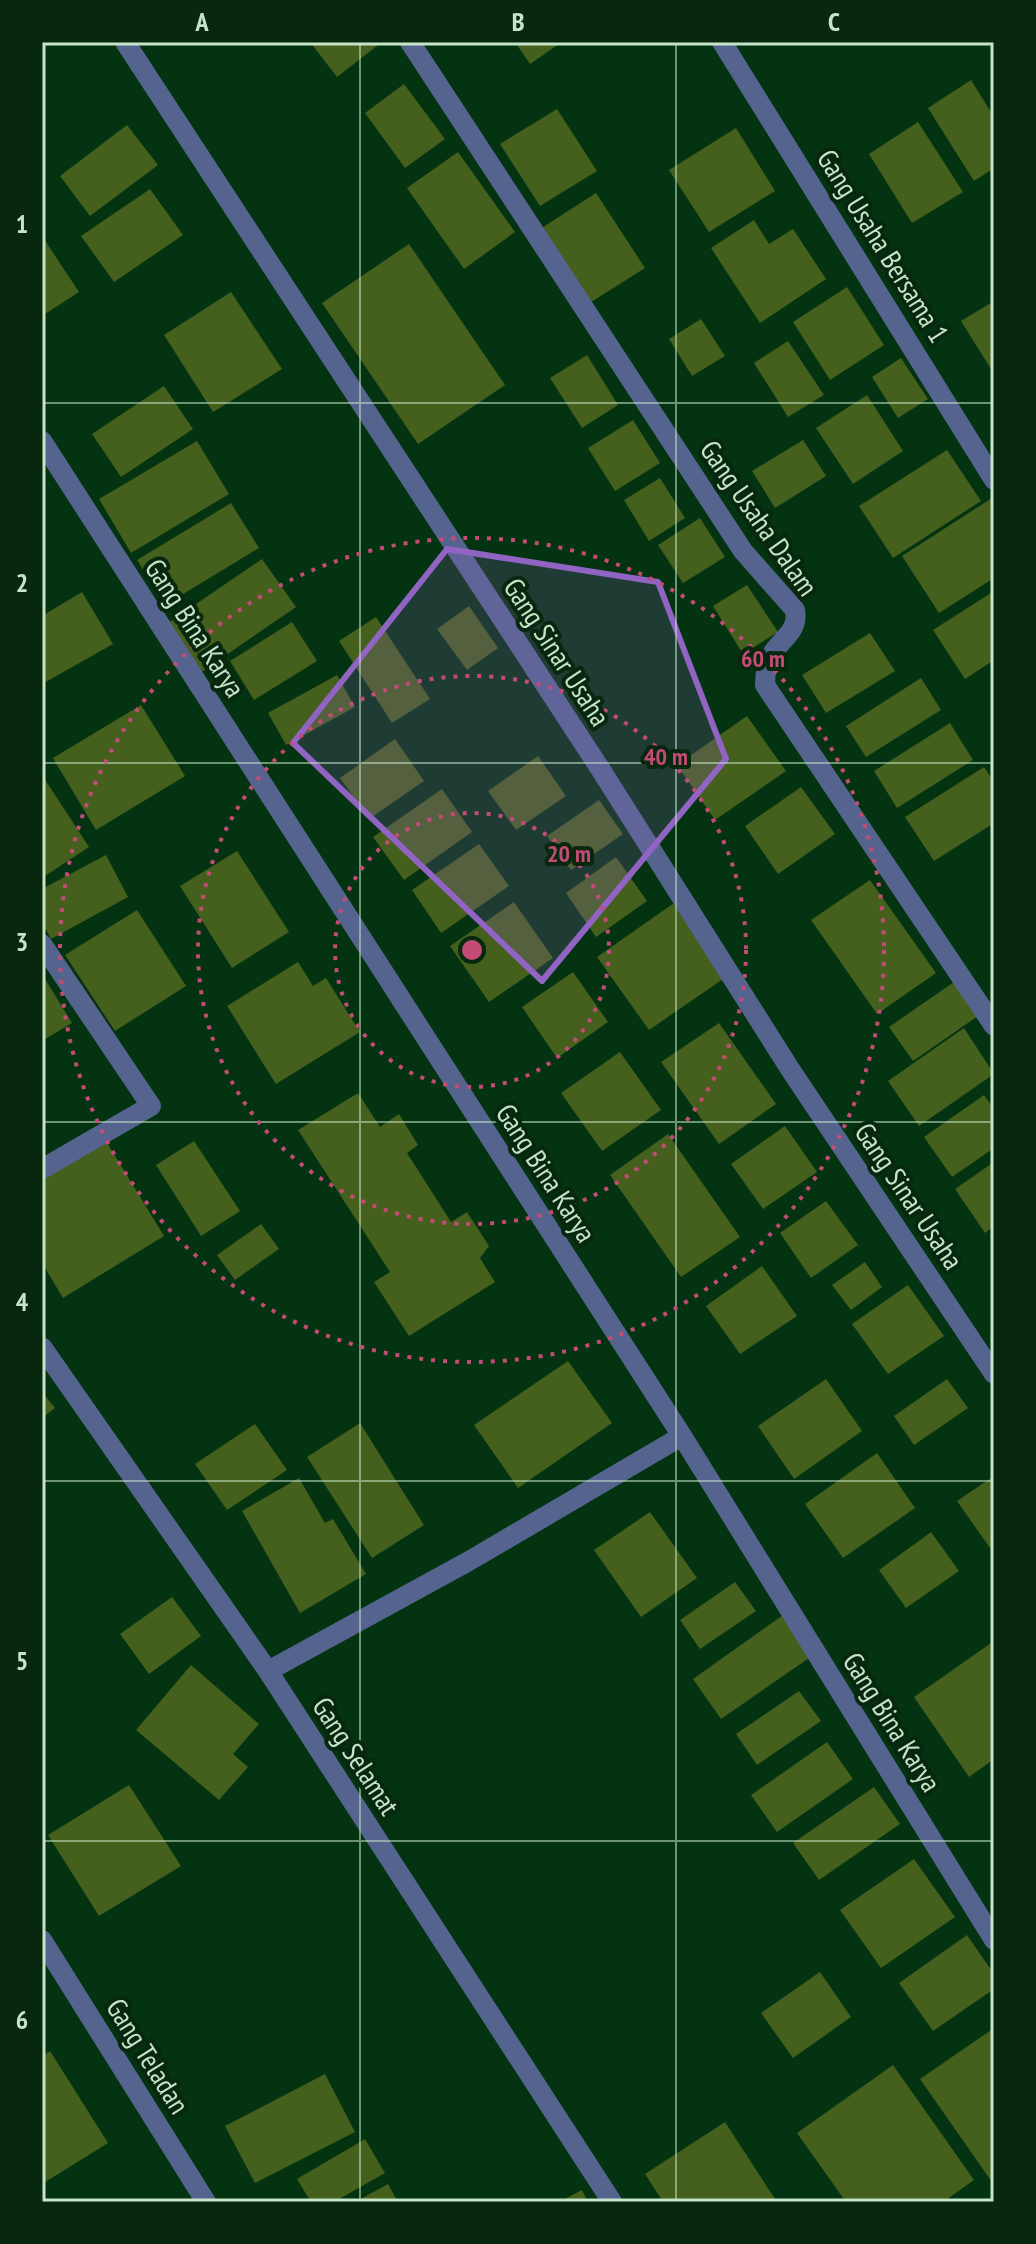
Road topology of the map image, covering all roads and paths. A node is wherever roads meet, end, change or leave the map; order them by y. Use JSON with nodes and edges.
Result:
{"nodes":[{"id":1,"x":125,"y":42,"type":"edge"},
{"id":2,"x":410,"y":42,"type":"edge"},
{"id":3,"x":722,"y":42,"type":"edge"},
{"id":4,"x":42,"y":441,"type":"edge"},
{"id":5,"x":994,"y":480,"type":"edge"},
{"id":6,"x":42,"y":944,"type":"edge"},
{"id":7,"x":994,"y":1026,"type":"edge"},
{"id":8,"x":42,"y":1169,"type":"edge"},
{"id":9,"x":42,"y":1347,"type":"edge"},
{"id":10,"x":994,"y":1374,"type":"edge"},
{"id":11,"x":682,"y":1436,"type":"junction"},
{"id":12,"x":268,"y":1671,"type":"junction"},
{"id":13,"x":42,"y":1940,"type":"edge"},
{"id":14,"x":994,"y":1940,"type":"edge"},
{"id":15,"x":206,"y":2202,"type":"edge"},
{"id":16,"x":612,"y":2202,"type":"edge"}],
"edges":[{"from":1,"to":10,"type":"street","name":"Gang Sinar Usaha"},
{"from":2,"to":7,"type":"street","name":"Gang Usaha Dalam"},
{"from":3,"to":5,"type":"street","name":"Gang Usaha Bersama 1"},
{"from":4,"to":11,"type":"street","name":"Gang Bina Karya"},
{"from":6,"to":8,"type":"street"},
{"from":9,"to":12,"type":"street","name":"Gang Selamat"},
{"from":11,"to":12,"type":"street"},
{"from":11,"to":14,"type":"street","name":"Gang Bina Karya"},
{"from":12,"to":16,"type":"street","name":"Gang Selamat"},
{"from":13,"to":15,"type":"street","name":"Gang Teladan"}]}
